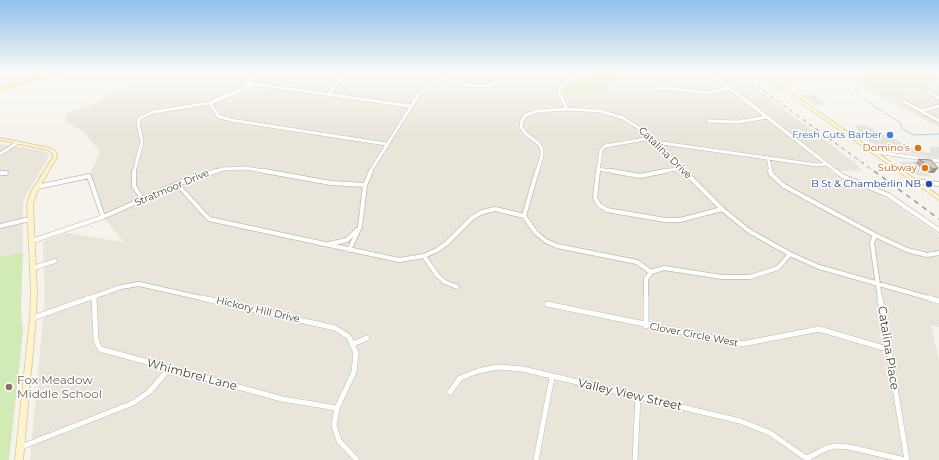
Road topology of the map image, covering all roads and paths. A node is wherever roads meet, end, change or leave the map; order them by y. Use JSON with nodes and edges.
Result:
{"nodes":[{"id":1,"x":232,"y":93,"type":"edge"},
{"id":2,"x":325,"y":93,"type":"edge"},
{"id":3,"x":420,"y":93,"type":"edge"},
{"id":4,"x":560,"y":93,"type":"edge"},
{"id":5,"x":737,"y":93,"type":"edge"},
{"id":6,"x":791,"y":93,"type":"edge"},
{"id":7,"x":329,"y":94,"type":"joint"},
{"id":8,"x":903,"y":101,"type":"dead end"},
{"id":9,"x":210,"y":103,"type":"junction"},
{"id":10,"x":410,"y":106,"type":"junction"},
{"id":11,"x":939,"y":106,"type":"edge"},
{"id":12,"x":567,"y":109,"type":"junction"},
{"id":13,"x":922,"y":111,"type":"junction"},
{"id":14,"x":767,"y":117,"type":"junction"},
{"id":15,"x":939,"y":120,"type":"edge"},
{"id":16,"x":708,"y":121,"type":"dead end"},
{"id":17,"x":0,"y":138,"type":"edge"},
{"id":18,"x":651,"y":138,"type":"junction"},
{"id":19,"x":655,"y":142,"type":"junction"},
{"id":20,"x":17,"y":143,"type":"junction"},
{"id":21,"x":386,"y":144,"type":"junction"},
{"id":22,"x":875,"y":152,"type":"junction"},
{"id":23,"x":0,"y":154,"type":"edge"},
{"id":24,"x":768,"y":158,"type":"junction"},
{"id":25,"x":939,"y":162,"type":"edge"},
{"id":26,"x":826,"y":164,"type":"junction"},
{"id":27,"x":682,"y":168,"type":"junction"},
{"id":28,"x":598,"y":169,"type":"junction"},
{"id":29,"x":0,"y":173,"type":"edge"},
{"id":30,"x":6,"y":173,"type":"dead end"},
{"id":31,"x":915,"y":181,"type":"junction"},
{"id":32,"x":177,"y":184,"type":"junction"},
{"id":33,"x":939,"y":184,"type":"edge"},
{"id":34,"x":365,"y":185,"type":"junction"},
{"id":35,"x":37,"y":187,"type":"junction"},
{"id":36,"x":939,"y":198,"type":"edge"},
{"id":37,"x":143,"y":200,"type":"junction"},
{"id":38,"x":722,"y":209,"type":"junction"},
{"id":39,"x":524,"y":216,"type":"junction"},
{"id":40,"x":103,"y":217,"type":"junction"},
{"id":41,"x":30,"y":219,"type":"junction"},
{"id":42,"x":0,"y":226,"type":"edge"},
{"id":43,"x":360,"y":227,"type":"junction"},
{"id":44,"x":939,"y":230,"type":"edge"},
{"id":45,"x":875,"y":235,"type":"junction"},
{"id":46,"x":32,"y":241,"type":"junction"},
{"id":47,"x":321,"y":244,"type":"junction"},
{"id":48,"x":349,"y":250,"type":"junction"},
{"id":49,"x":939,"y":253,"type":"edge"},
{"id":50,"x":790,"y":254,"type":"junction"},
{"id":51,"x":424,"y":256,"type":"junction"},
{"id":52,"x":55,"y":261,"type":"dead end"},
{"id":53,"x":33,"y":268,"type":"junction"},
{"id":54,"x":652,"y":272,"type":"junction"},
{"id":55,"x":878,"y":285,"type":"junction"},
{"id":56,"x":457,"y":287,"type":"dead end"},
{"id":57,"x":94,"y":297,"type":"junction"},
{"id":58,"x":939,"y":301,"type":"edge"},
{"id":59,"x":547,"y":304,"type":"dead end"},
{"id":60,"x":33,"y":318,"type":"junction"},
{"id":61,"x":646,"y":326,"type":"junction"},
{"id":62,"x":367,"y":338,"type":"dead end"},
{"id":63,"x":353,"y":344,"type":"junction"},
{"id":64,"x":887,"y":349,"type":"junction"},
{"id":65,"x":169,"y":369,"type":"junction"},
{"id":66,"x":552,"y":376,"type":"junction"},
{"id":67,"x":450,"y":392,"type":"dead end"},
{"id":68,"x":638,"y":397,"type":"junction"},
{"id":69,"x":337,"y":408,"type":"junction"},
{"id":70,"x":21,"y":447,"type":"junction"},
{"id":71,"x":808,"y":459,"type":"edge"},
{"id":72,"x":20,"y":460,"type":"edge"},
{"id":73,"x":357,"y":460,"type":"edge"},
{"id":74,"x":536,"y":460,"type":"edge"},
{"id":75,"x":635,"y":460,"type":"edge"},
{"id":76,"x":906,"y":460,"type":"edge"}],
"edges":[{"from":1,"to":9,"type":"street"},
{"from":2,"to":7,"type":"street"},
{"from":3,"to":10,"type":"street"},
{"from":4,"to":12,"type":"street"},
{"from":5,"to":14,"type":"street"},
{"from":6,"to":22,"type":"main road"},
{"from":7,"to":10,"type":"street"},
{"from":8,"to":13,"type":"street"},
{"from":9,"to":21,"type":"street"},
{"from":9,"to":37,"type":"street"},
{"from":10,"to":21,"type":"street"},
{"from":11,"to":13,"type":"street"},
{"from":12,"to":18,"type":"street","name":"Catalina Drive"},
{"from":12,"to":39,"type":"street","name":"Catalina Drive"},
{"from":13,"to":15,"type":"street"},
{"from":14,"to":16,"type":"street"},
{"from":14,"to":26,"type":"street"},
{"from":17,"to":20,"type":"main road"},
{"from":18,"to":19,"type":"street","name":"Catalina Drive"},
{"from":18,"to":28,"type":"street"},
{"from":19,"to":24,"type":"street"},
{"from":19,"to":27,"type":"street","name":"Catalina Drive"},
{"from":20,"to":23,"type":"street"},
{"from":20,"to":35,"type":"main road"},
{"from":21,"to":34,"type":"street"},
{"from":22,"to":25,"type":"street"},
{"from":22,"to":31,"type":"main road"},
{"from":24,"to":26,"type":"street"},
{"from":24,"to":45,"type":"street"},
{"from":26,"to":44,"type":"street"},
{"from":27,"to":28,"type":"street"},
{"from":27,"to":38,"type":"street","name":"Catalina Drive"},
{"from":28,"to":38,"type":"street"},
{"from":29,"to":30,"type":"street"},
{"from":31,"to":33,"type":"street"},
{"from":31,"to":36,"type":"main road"},
{"from":32,"to":34,"type":"street","name":"Stratmoor Drive"},
{"from":32,"to":37,"type":"street","name":"Stratmoor Drive"},
{"from":32,"to":47,"type":"street"},
{"from":34,"to":43,"type":"street"},
{"from":35,"to":40,"type":"street"},
{"from":35,"to":41,"type":"main road"},
{"from":37,"to":40,"type":"street","name":"Stratmoor Drive"},
{"from":38,"to":50,"type":"street","name":"Catalina Drive"},
{"from":39,"to":51,"type":"street"},
{"from":39,"to":54,"type":"street"},
{"from":40,"to":46,"type":"street","name":"Stratmoor Drive"},
{"from":41,"to":42,"type":"street"},
{"from":41,"to":46,"type":"main road"},
{"from":43,"to":47,"type":"street"},
{"from":43,"to":48,"type":"street"},
{"from":45,"to":49,"type":"street"},
{"from":45,"to":55,"type":"street","name":"Catalina Place"},
{"from":46,"to":53,"type":"main road"},
{"from":47,"to":48,"type":"street"},
{"from":48,"to":51,"type":"street"},
{"from":50,"to":54,"type":"street"},
{"from":50,"to":55,"type":"street","name":"Catalina Drive"},
{"from":51,"to":56,"type":"street"},
{"from":52,"to":53,"type":"street"},
{"from":53,"to":60,"type":"main road"},
{"from":54,"to":61,"type":"street"},
{"from":55,"to":58,"type":"street","name":"Catalina Drive"},
{"from":55,"to":64,"type":"street","name":"Catalina Place"},
{"from":57,"to":60,"type":"street","name":"Hickory Hill Drive"},
{"from":57,"to":63,"type":"street","name":"Hickory Hill Drive"},
{"from":57,"to":65,"type":"street","name":"Whimbrel Lane"},
{"from":59,"to":61,"type":"street","name":"Clover Circle West"},
{"from":60,"to":70,"type":"main road"},
{"from":61,"to":64,"type":"street","name":"Clover Circle West"},
{"from":62,"to":63,"type":"street"},
{"from":63,"to":69,"type":"street"},
{"from":64,"to":76,"type":"street","name":"Catalina Place"},
{"from":65,"to":69,"type":"street","name":"Whimbrel Lane"},
{"from":65,"to":70,"type":"street"},
{"from":66,"to":67,"type":"street","name":"Valley View Street"},
{"from":66,"to":68,"type":"street","name":"Valley View Street"},
{"from":66,"to":74,"type":"street"},
{"from":68,"to":71,"type":"street","name":"Valley View Street"},
{"from":68,"to":75,"type":"street"},
{"from":69,"to":73,"type":"street"},
{"from":70,"to":72,"type":"main road"},
{"from":71,"to":76,"type":"street"}]}
